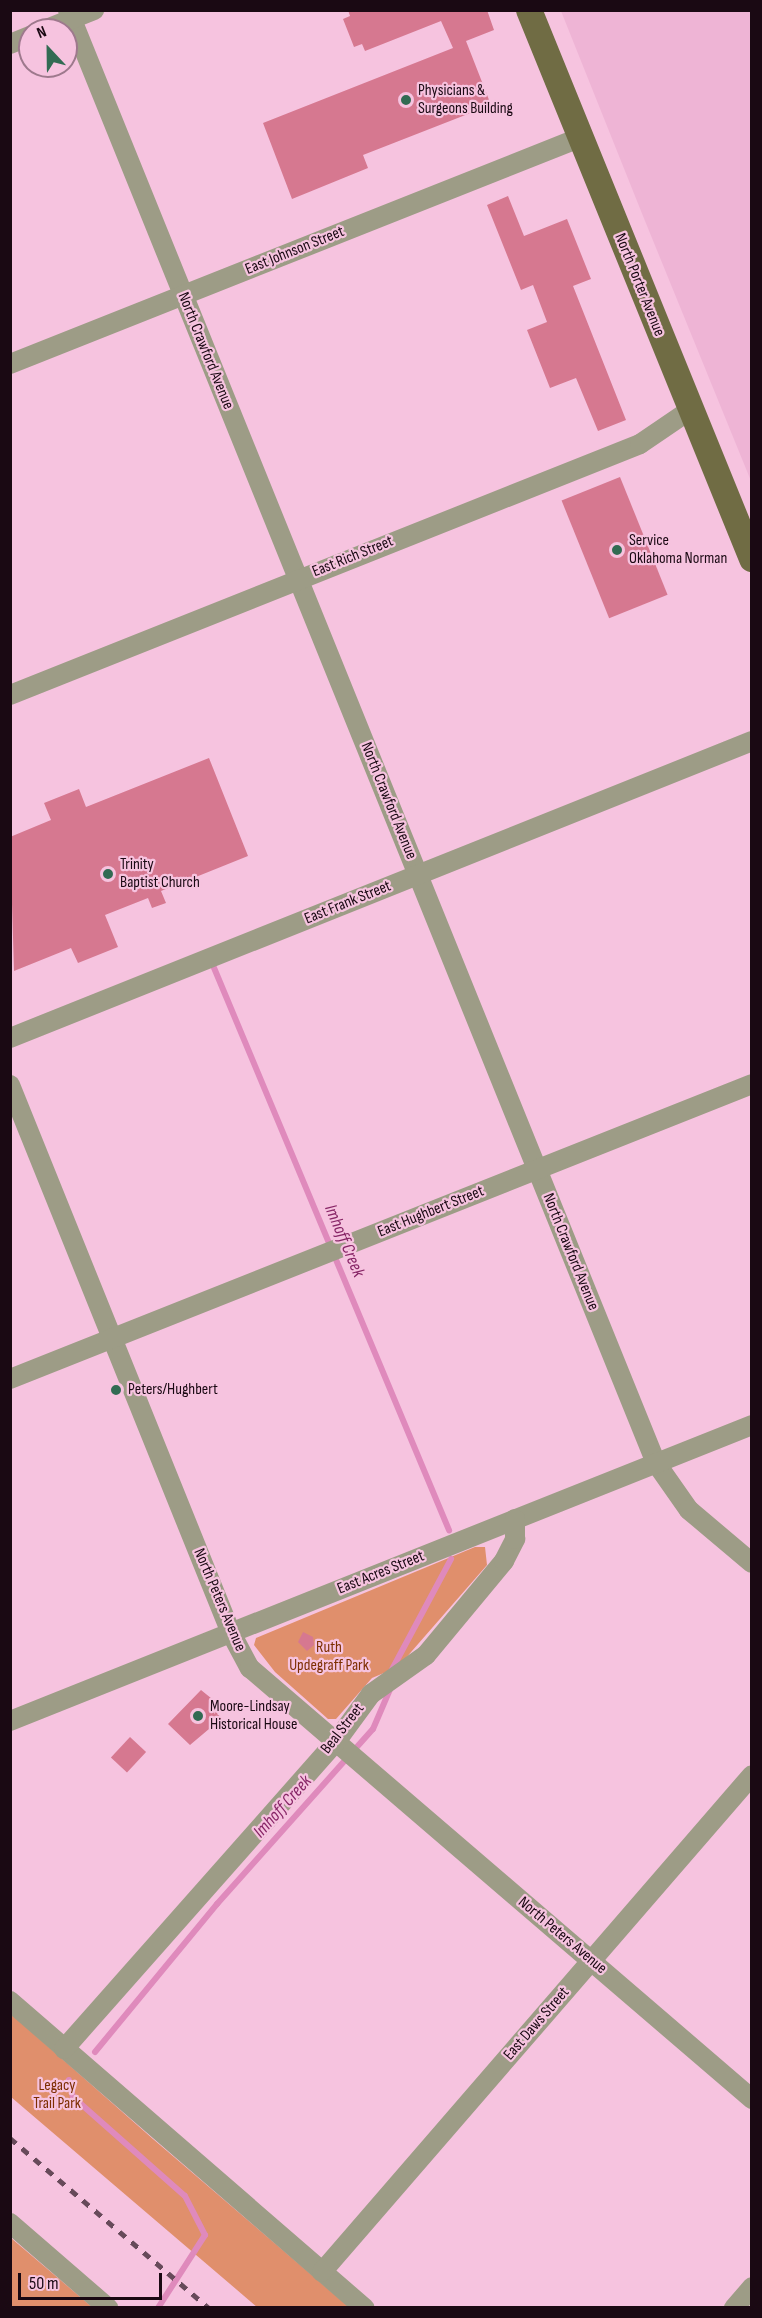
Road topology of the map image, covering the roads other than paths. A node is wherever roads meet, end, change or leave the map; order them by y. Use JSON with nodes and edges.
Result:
{"nodes":[{"id":1,"x":94,"y":10,"type":"edge"},
{"id":2,"x":529,"y":10,"type":"edge"},
{"id":3,"x":70,"y":15,"type":"edge"},
{"id":4,"x":579,"y":138,"type":"junction"},
{"id":5,"x":182,"y":296,"type":"junction"},
{"id":6,"x":10,"y":364,"type":"edge"},
{"id":7,"x":690,"y":410,"type":"junction"},
{"id":8,"x":752,"y":559,"type":"edge"},
{"id":9,"x":297,"y":579,"type":"junction"},
{"id":10,"x":10,"y":695,"type":"edge"},
{"id":11,"x":752,"y":741,"type":"edge"},
{"id":12,"x":419,"y":875,"type":"junction"},
{"id":13,"x":10,"y":1038,"type":"edge"},
{"id":14,"x":752,"y":1084,"type":"edge"},
{"id":15,"x":10,"y":1085,"type":"edge"},
{"id":16,"x":537,"y":1170,"type":"junction"},
{"id":17,"x":112,"y":1338,"type":"junction"},
{"id":18,"x":10,"y":1379,"type":"edge"},
{"id":19,"x":752,"y":1425,"type":"edge"},
{"id":20,"x":656,"y":1463,"type":"junction"},
{"id":21,"x":515,"y":1519,"type":"junction"},
{"id":22,"x":752,"y":1563,"type":"edge"},
{"id":23,"x":231,"y":1633,"type":"junction"},
{"id":24,"x":10,"y":1721,"type":"edge"},
{"id":25,"x":339,"y":1746,"type":"junction"},
{"id":26,"x":752,"y":1775,"type":"edge"},
{"id":27,"x":591,"y":1961,"type":"junction"},
{"id":28,"x":10,"y":2001,"type":"edge"},
{"id":29,"x":64,"y":2049,"type":"junction"},
{"id":30,"x":752,"y":2099,"type":"edge"},
{"id":31,"x":10,"y":2223,"type":"edge"},
{"id":32,"x":322,"y":2272,"type":"junction"},
{"id":33,"x":752,"y":2287,"type":"edge"},
{"id":34,"x":108,"y":2307,"type":"edge"},
{"id":35,"x":364,"y":2307,"type":"edge"},
{"id":36,"x":734,"y":2307,"type":"edge"}],
"edges":[{"from":1,"to":3,"type":"street"},
{"from":2,"to":4,"type":"main road","name":"North Porter Avenue"},
{"from":3,"to":5,"type":"street","name":"North Crawford Avenue"},
{"from":4,"to":5,"type":"street","name":"East Johnson Street"},
{"from":4,"to":7,"type":"main road","name":"North Porter Avenue"},
{"from":5,"to":6,"type":"street","name":"East Johnson Street"},
{"from":5,"to":9,"type":"street","name":"North Crawford Avenue"},
{"from":7,"to":8,"type":"main road","name":"North Porter Avenue"},
{"from":7,"to":9,"type":"street","name":"East Rich Street"},
{"from":9,"to":10,"type":"street","name":"East Rich Street"},
{"from":9,"to":12,"type":"street","name":"North Crawford Avenue"},
{"from":11,"to":12,"type":"street","name":"East Frank Street"},
{"from":12,"to":13,"type":"street","name":"East Frank Street"},
{"from":12,"to":16,"type":"street","name":"North Crawford Avenue"},
{"from":14,"to":16,"type":"street","name":"East Hughbert Street"},
{"from":15,"to":17,"type":"street","name":"North Peters Avenue"},
{"from":16,"to":17,"type":"street","name":"East Hughbert Street"},
{"from":16,"to":20,"type":"street","name":"North Crawford Avenue"},
{"from":17,"to":18,"type":"street","name":"East Hughbert Street"},
{"from":17,"to":23,"type":"street","name":"North Peters Avenue"},
{"from":19,"to":20,"type":"street","name":"East Acres Street"},
{"from":20,"to":21,"type":"street","name":"East Acres Street"},
{"from":20,"to":22,"type":"street","name":"North Crawford Avenue"},
{"from":21,"to":23,"type":"street","name":"East Acres Street"},
{"from":21,"to":25,"type":"street","name":"Beal Street"},
{"from":23,"to":24,"type":"street","name":"East Acres Street"},
{"from":23,"to":25,"type":"street","name":"North Peters Avenue"},
{"from":25,"to":27,"type":"street","name":"North Peters Avenue"},
{"from":25,"to":29,"type":"street","name":"Beal Street"},
{"from":26,"to":27,"type":"street","name":"East Daws Street"},
{"from":27,"to":30,"type":"street","name":"North Peters Avenue"},
{"from":27,"to":32,"type":"street","name":"East Daws Street"},
{"from":28,"to":29,"type":"street"},
{"from":29,"to":32,"type":"street"},
{"from":31,"to":34,"type":"street"},
{"from":32,"to":35,"type":"street"},
{"from":33,"to":36,"type":"street"}]}
